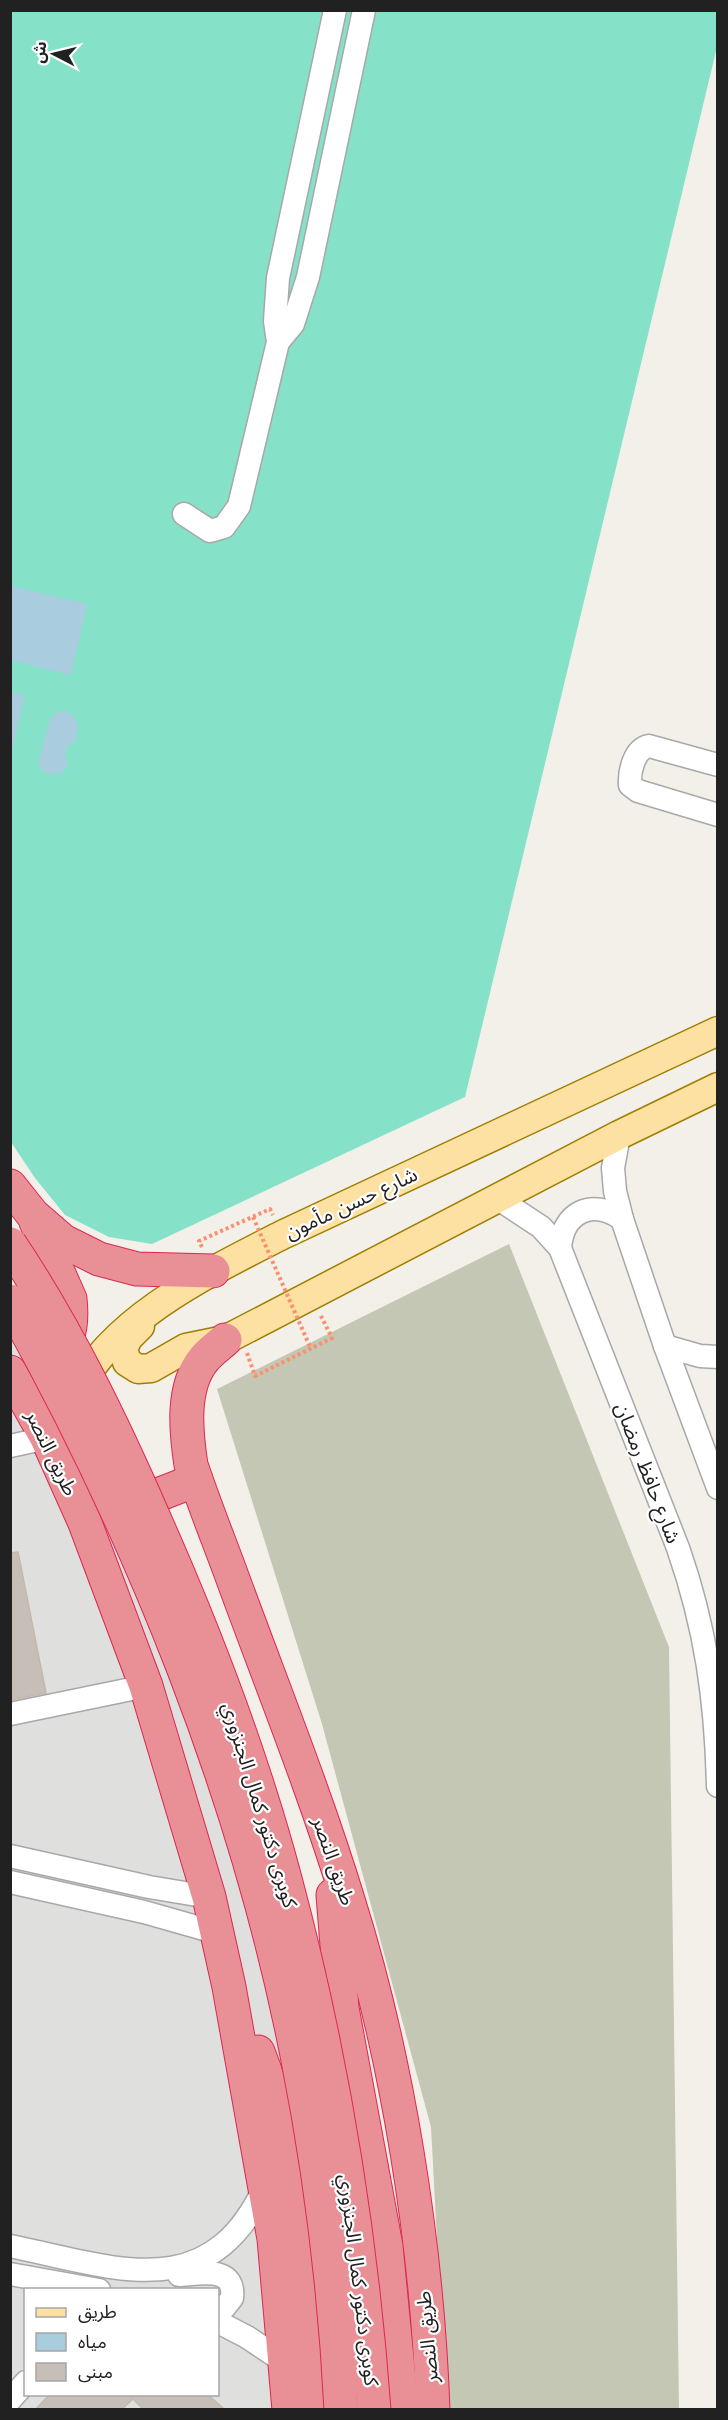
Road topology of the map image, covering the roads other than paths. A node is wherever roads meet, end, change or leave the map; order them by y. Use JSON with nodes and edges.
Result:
{"nodes":[{"id":1,"x":335,"y":10,"type":"edge"},
{"id":2,"x":364,"y":10,"type":"edge"},
{"id":3,"x":278,"y":342,"type":"junction"},
{"id":4,"x":183,"y":514,"type":"dead end"},
{"id":5,"x":717,"y":765,"type":"edge"},
{"id":6,"x":717,"y":815,"type":"edge"},
{"id":7,"x":717,"y":1031,"type":"edge"},
{"id":8,"x":717,"y":1087,"type":"edge"},
{"id":9,"x":619,"y":1135,"type":"junction"},
{"id":10,"x":10,"y":1186,"type":"edge"},
{"id":11,"x":497,"y":1198,"type":"junction"},
{"id":12,"x":33,"y":1215,"type":"junction"},
{"id":13,"x":622,"y":1219,"type":"junction"},
{"id":14,"x":10,"y":1244,"type":"edge"},
{"id":15,"x":560,"y":1248,"type":"junction"},
{"id":16,"x":213,"y":1271,"type":"junction"},
{"id":17,"x":10,"y":1301,"type":"edge"},
{"id":18,"x":158,"y":1307,"type":"junction"},
{"id":19,"x":225,"y":1340,"type":"junction"},
{"id":20,"x":664,"y":1346,"type":"junction"},
{"id":21,"x":717,"y":1357,"type":"edge"},
{"id":22,"x":10,"y":1372,"type":"edge"},
{"id":23,"x":51,"y":1445,"type":"junction"},
{"id":24,"x":10,"y":1446,"type":"edge"},
{"id":25,"x":196,"y":1480,"type":"junction"},
{"id":26,"x":717,"y":1488,"type":"edge"},
{"id":27,"x":85,"y":1523,"type":"junction"},
{"id":28,"x":146,"y":1686,"type":"junction"},
{"id":29,"x":10,"y":1714,"type":"edge"},
{"id":30,"x":717,"y":1786,"type":"edge"},
{"id":31,"x":332,"y":1851,"type":"junction"},
{"id":32,"x":18,"y":1857,"type":"edge"},
{"id":33,"x":15,"y":1883,"type":"edge"},
{"id":34,"x":208,"y":1897,"type":"junction"},
{"id":35,"x":218,"y":1933,"type":"junction"},
{"id":36,"x":229,"y":1987,"type":"junction"},
{"id":37,"x":265,"y":2186,"type":"junction"},
{"id":38,"x":10,"y":2246,"type":"edge"},
{"id":39,"x":146,"y":2272,"type":"junction"},
{"id":40,"x":10,"y":2274,"type":"edge"},
{"id":41,"x":93,"y":2288,"type":"edge"},
{"id":42,"x":219,"y":2310,"type":"edge"},
{"id":43,"x":219,"y":2323,"type":"edge"},
{"id":44,"x":298,"y":2355,"type":"junction"},
{"id":45,"x":24,"y":2384,"type":"edge"},
{"id":46,"x":10,"y":2400,"type":"edge"},
{"id":47,"x":289,"y":2409,"type":"edge"},
{"id":48,"x":314,"y":2409,"type":"edge"},
{"id":49,"x":341,"y":2409,"type":"edge"},
{"id":50,"x":374,"y":2409,"type":"edge"},
{"id":51,"x":402,"y":2409,"type":"edge"},
{"id":52,"x":433,"y":2409,"type":"edge"}],
"edges":[{"from":1,"to":3,"type":"street"},
{"from":2,"to":3,"type":"street"},
{"from":3,"to":4,"type":"street"},
{"from":5,"to":6,"type":"street"},
{"from":7,"to":16,"type":"main road","name":"شارع حسن مأمون"},
{"from":8,"to":9,"type":"main road"},
{"from":9,"to":11,"type":"main road"},
{"from":9,"to":13,"type":"street"},
{"from":10,"to":12,"type":"highway"},
{"from":11,"to":15,"type":"street","name":"شارع حافظ رمضان"},
{"from":11,"to":19,"type":"main road"},
{"from":12,"to":16,"type":"highway"},
{"from":12,"to":22,"type":"highway"},
{"from":13,"to":15,"type":"street"},
{"from":13,"to":20,"type":"street"},
{"from":14,"to":50,"type":"highway","name":"كوبرى دكتور كمال الجنزوري","bridge":true},
{"from":15,"to":30,"type":"street","name":"شارع حافظ رمضان"},
{"from":16,"to":18,"type":"main road","name":"شارع حسن مأمون"},
{"from":17,"to":49,"type":"highway","name":"كوبرى دكتور كمال الجنزوري","bridge":true},
{"from":18,"to":19,"type":"main road"},
{"from":18,"to":23,"type":"main road","name":"شارع حسن مأمون"},
{"from":19,"to":25,"type":"highway","name":"طريق النصر"},
{"from":20,"to":21,"type":"street"},
{"from":20,"to":26,"type":"street"},
{"from":22,"to":23,"type":"highway","name":"طريق النصر"},
{"from":23,"to":24,"type":"street"},
{"from":23,"to":27,"type":"highway","name":"طريق النصر"},
{"from":25,"to":27,"type":"highway"},
{"from":25,"to":31,"type":"highway","name":"طريق النصر"},
{"from":27,"to":28,"type":"highway","name":"طريق النصر"},
{"from":28,"to":29,"type":"street"},
{"from":28,"to":34,"type":"highway","name":"طريق النصر"},
{"from":31,"to":51,"type":"highway"},
{"from":31,"to":52,"type":"highway","name":"طريق النصر"},
{"from":32,"to":33,"type":"street"},
{"from":32,"to":34,"type":"street"},
{"from":33,"to":35,"type":"street"},
{"from":34,"to":35,"type":"highway","name":"طريق النصر"},
{"from":35,"to":36,"type":"highway","name":"طريق النصر"},
{"from":36,"to":37,"type":"highway","name":"طريق النصر"},
{"from":36,"to":44,"type":"highway"},
{"from":37,"to":39,"type":"street"},
{"from":37,"to":44,"type":"highway","name":"طريق النصر"},
{"from":38,"to":39,"type":"street"},
{"from":39,"to":42,"type":"street"},
{"from":40,"to":41,"type":"street"},
{"from":43,"to":44,"type":"street"},
{"from":44,"to":47,"type":"highway","name":"طريق النصر"},
{"from":44,"to":48,"type":"highway"},
{"from":45,"to":46,"type":"street"}]}
